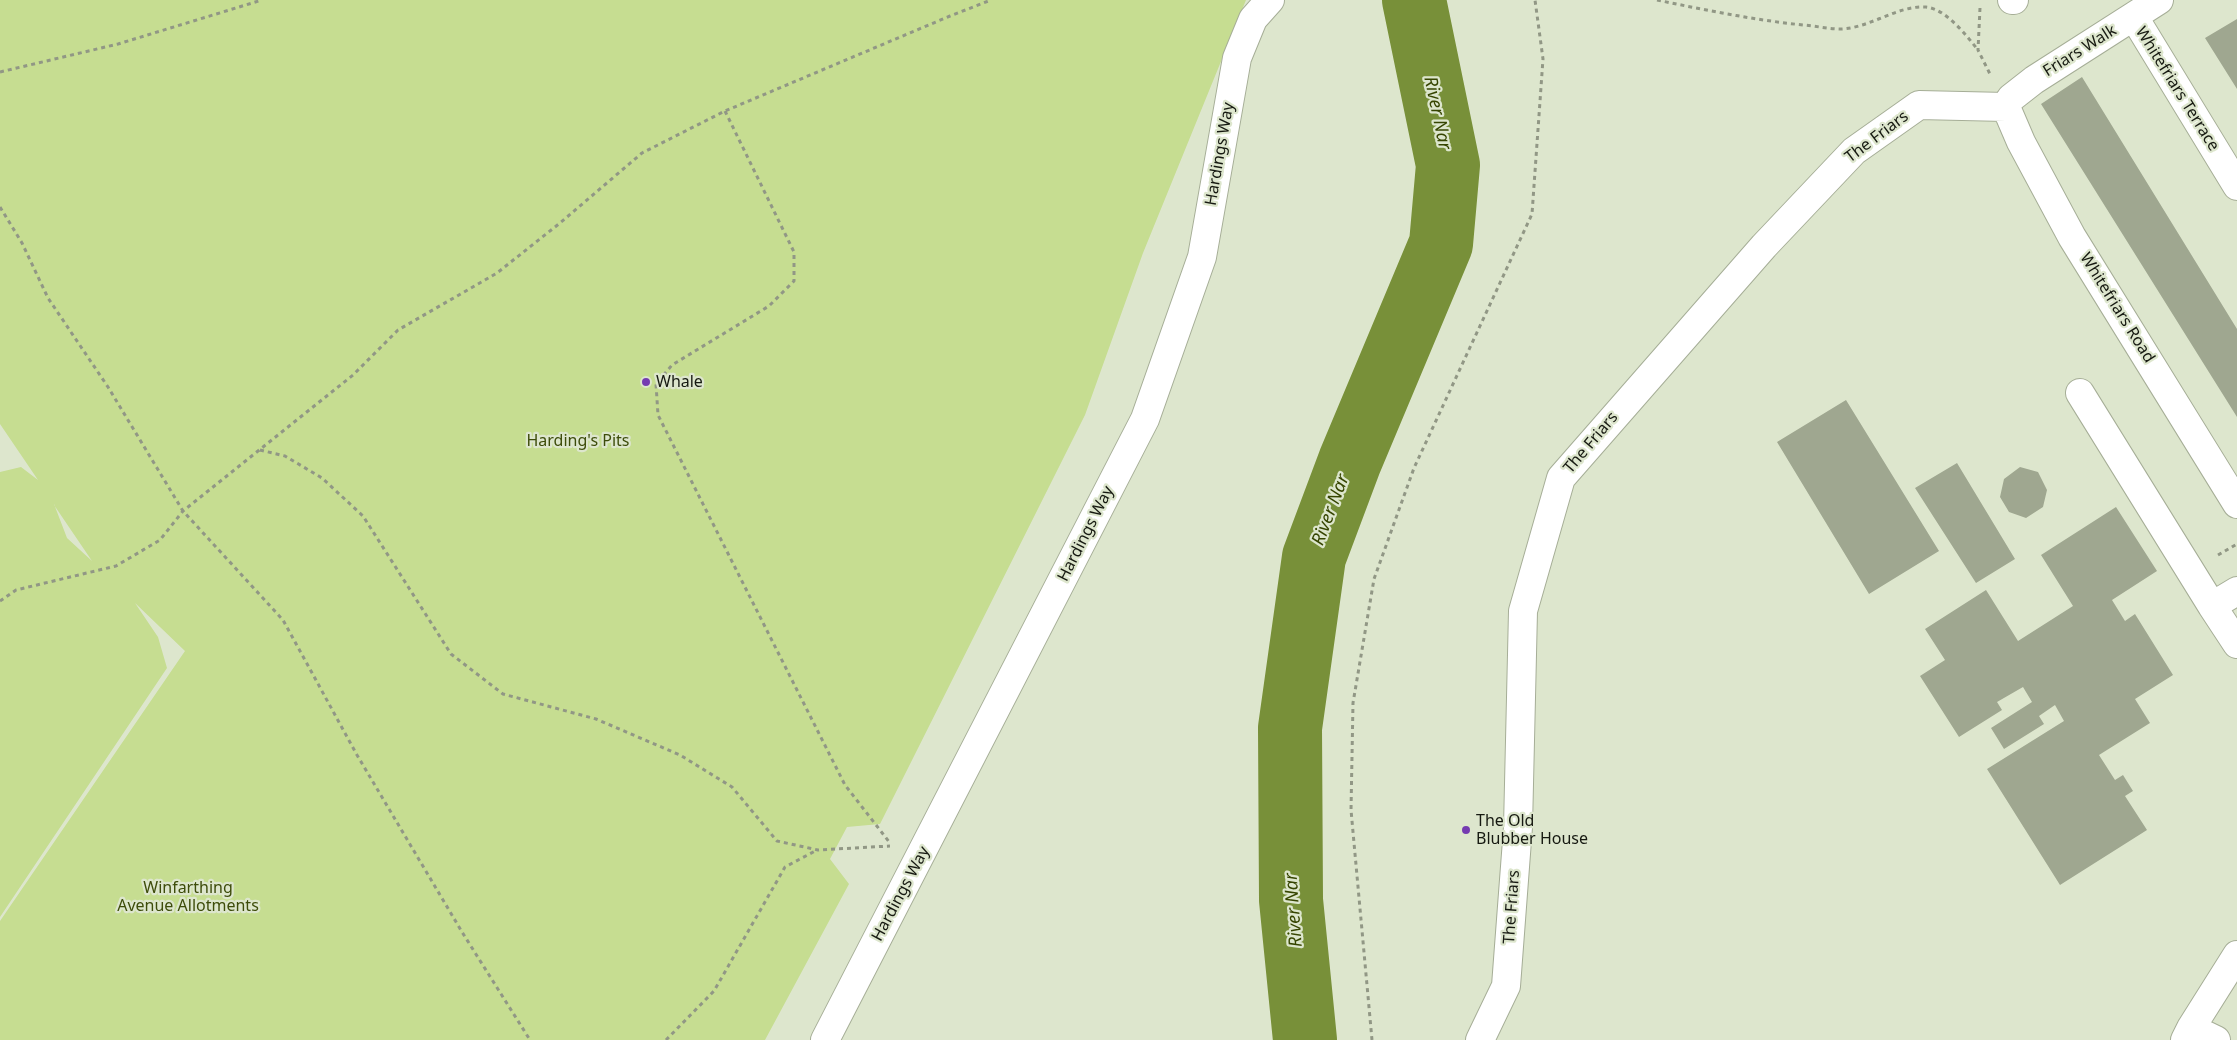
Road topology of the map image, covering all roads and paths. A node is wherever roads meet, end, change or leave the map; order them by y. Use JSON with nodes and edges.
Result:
{"nodes":[{"id":1,"x":262,"y":0,"type":"edge"},
{"id":2,"x":991,"y":0,"type":"edge"},
{"id":3,"x":1270,"y":0,"type":"edge"},
{"id":4,"x":1535,"y":0,"type":"edge"},
{"id":5,"x":1657,"y":0,"type":"edge"},
{"id":6,"x":1981,"y":0,"type":"edge"},
{"id":7,"x":2159,"y":0,"type":"edge"},
{"id":8,"x":2134,"y":17,"type":"junction"},
{"id":9,"x":1978,"y":50,"type":"junction"},
{"id":10,"x":0,"y":72,"type":"edge"},
{"id":11,"x":2009,"y":102,"type":"junction"},
{"id":12,"x":725,"y":111,"type":"junction"},
{"id":13,"x":2237,"y":186,"type":"edge"},
{"id":14,"x":0,"y":207,"type":"edge"},
{"id":15,"x":2080,"y":393,"type":"dead end"},
{"id":16,"x":260,"y":450,"type":"junction"},
{"id":17,"x":2237,"y":504,"type":"edge"},
{"id":18,"x":182,"y":511,"type":"junction"},
{"id":19,"x":2237,"y":591,"type":"edge"},
{"id":20,"x":0,"y":601,"type":"edge"},
{"id":21,"x":2212,"y":606,"type":"junction"},
{"id":22,"x":2237,"y":644,"type":"edge"},
{"id":23,"x":897,"y":837,"type":"dead end"},
{"id":24,"x":892,"y":846,"type":"junction"},
{"id":25,"x":818,"y":850,"type":"junction"},
{"id":26,"x":888,"y":854,"type":"dead end"},
{"id":27,"x":2237,"y":955,"type":"edge"},
{"id":28,"x":2188,"y":1034,"type":"edge"},
{"id":29,"x":530,"y":1040,"type":"edge"},
{"id":30,"x":666,"y":1040,"type":"edge"},
{"id":31,"x":825,"y":1040,"type":"edge"},
{"id":32,"x":1372,"y":1040,"type":"edge"},
{"id":33,"x":1480,"y":1040,"type":"edge"},
{"id":34,"x":2216,"y":1040,"type":"edge"}],
"edges":[{"from":1,"to":10,"type":"path"},
{"from":2,"to":12,"type":"path"},
{"from":3,"to":31,"type":"street","name":"Hardings Way"},
{"from":4,"to":32,"type":"path"},
{"from":5,"to":9,"type":"path"},
{"from":6,"to":9,"type":"path"},
{"from":7,"to":8,"type":"street","name":"Friars Walk"},
{"from":8,"to":11,"type":"street","name":"Friars Walk"},
{"from":8,"to":13,"type":"street","name":"Whitefriars Terrace"},
{"from":9,"to":11,"type":"path"},
{"from":11,"to":17,"type":"street","name":"Whitefriars Road"},
{"from":11,"to":33,"type":"street","name":"The Friars"},
{"from":12,"to":16,"type":"path"},
{"from":12,"to":24,"type":"path"},
{"from":14,"to":18,"type":"path"},
{"from":15,"to":21,"type":"street"},
{"from":16,"to":18,"type":"path"},
{"from":16,"to":25,"type":"path"},
{"from":18,"to":20,"type":"path"},
{"from":18,"to":29,"type":"path"},
{"from":19,"to":21,"type":"street"},
{"from":21,"to":22,"type":"street"},
{"from":23,"to":24,"type":"path"},
{"from":24,"to":25,"type":"path"},
{"from":24,"to":26,"type":"path"},
{"from":25,"to":30,"type":"path"},
{"from":27,"to":28,"type":"street"},
{"from":28,"to":34,"type":"street"}]}
